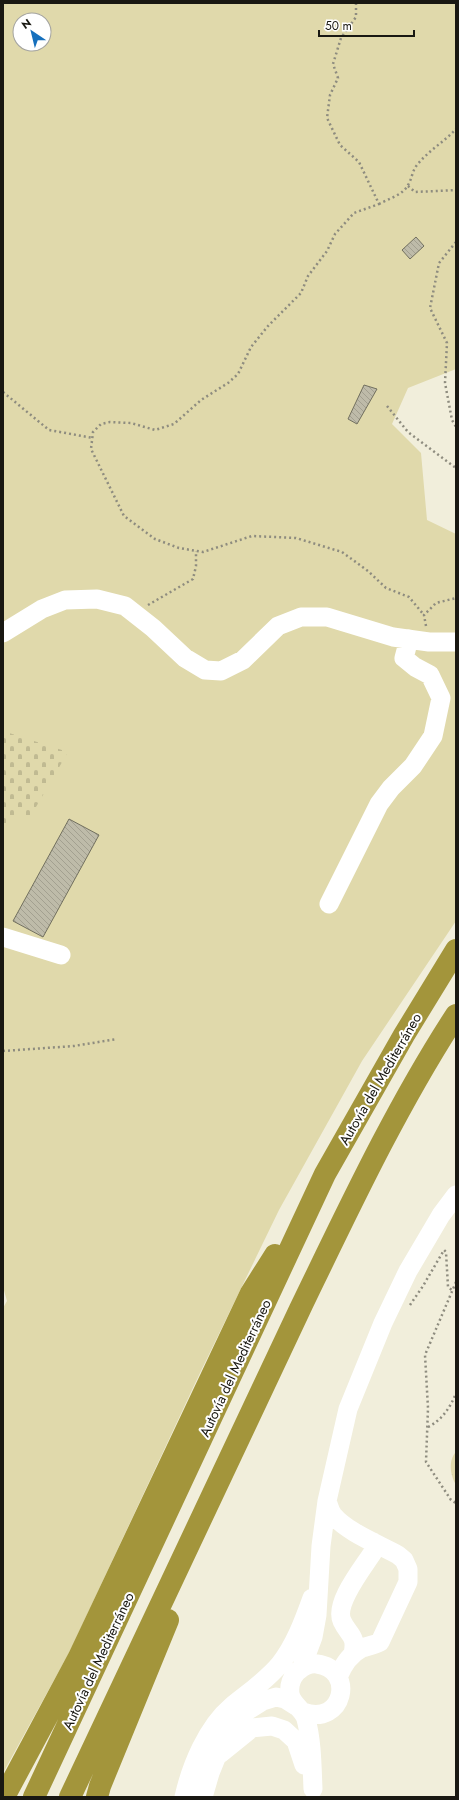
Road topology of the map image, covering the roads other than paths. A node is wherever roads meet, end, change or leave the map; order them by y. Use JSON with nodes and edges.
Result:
{"nodes":[{"id":1,"x":3,"y":634,"type":"edge"},
{"id":2,"x":409,"y":639,"type":"junction"},
{"id":3,"x":456,"y":642,"type":"edge"},
{"id":4,"x":329,"y":904,"type":"dead end"},
{"id":5,"x":3,"y":937,"type":"edge"},
{"id":6,"x":456,"y":950,"type":"edge"},
{"id":7,"x":61,"y":955,"type":"dead end"},
{"id":8,"x":456,"y":1015,"type":"edge"},
{"id":9,"x":325,"y":1174,"type":"junction"},
{"id":10,"x":456,"y":1195,"type":"edge"},
{"id":11,"x":248,"y":1417,"type":"junction"},
{"id":12,"x":327,"y":1501,"type":"junction"},
{"id":13,"x":347,"y":1527,"type":"junction"},
{"id":14,"x":322,"y":1538,"type":"junction"},
{"id":15,"x":373,"y":1542,"type":"junction"},
{"id":16,"x":319,"y":1573,"type":"junction"},
{"id":17,"x":318,"y":1615,"type":"junction"},
{"id":18,"x":353,"y":1654,"type":"junction"},
{"id":19,"x":298,"y":1671,"type":"junction"},
{"id":20,"x":335,"y":1673,"type":"junction"},
{"id":21,"x":241,"y":1699,"type":"junction"},
{"id":22,"x":299,"y":1709,"type":"junction"},
{"id":23,"x":330,"y":1711,"type":"junction"},
{"id":24,"x":218,"y":1756,"type":"junction"},
{"id":25,"x":98,"y":1793,"type":"edge"},
{"id":26,"x":312,"y":1794,"type":"edge"},
{"id":27,"x":4,"y":1797,"type":"edge"},
{"id":28,"x":34,"y":1797,"type":"edge"},
{"id":29,"x":70,"y":1797,"type":"edge"},
{"id":30,"x":184,"y":1797,"type":"edge"},
{"id":31,"x":203,"y":1797,"type":"edge"}],
"edges":[{"from":1,"to":2,"type":"street"},
{"from":2,"to":3,"type":"street"},
{"from":2,"to":4,"type":"street"},
{"from":5,"to":7,"type":"street"},
{"from":6,"to":9,"type":"highway","name":"Autovía del Mediterráneo"},
{"from":8,"to":11,"type":"highway"},
{"from":9,"to":27,"type":"highway"},
{"from":9,"to":28,"type":"highway","name":"Autovía del Mediterráneo"},
{"from":10,"to":12,"type":"street"},
{"from":11,"to":25,"type":"highway"},
{"from":11,"to":29,"type":"highway"},
{"from":12,"to":13,"type":"street"},
{"from":12,"to":14,"type":"street"},
{"from":13,"to":14,"type":"street"},
{"from":13,"to":15,"type":"street"},
{"from":14,"to":16,"type":"street"},
{"from":15,"to":18,"type":"street"},
{"from":15,"to":18,"type":"street"},
{"from":16,"to":17,"type":"street"},
{"from":16,"to":21,"type":"street"},
{"from":17,"to":19,"type":"street"},
{"from":17,"to":20,"type":"street"},
{"from":18,"to":20,"type":"street"},
{"from":19,"to":20,"type":"street"},
{"from":19,"to":21,"type":"street"},
{"from":19,"to":22,"type":"street"},
{"from":20,"to":23,"type":"street"},
{"from":21,"to":30,"type":"street"},
{"from":22,"to":23,"type":"street"},
{"from":22,"to":24,"type":"street"},
{"from":22,"to":26,"type":"street"},
{"from":23,"to":26,"type":"street"},
{"from":24,"to":26,"type":"street"},
{"from":24,"to":31,"type":"street"}]}
